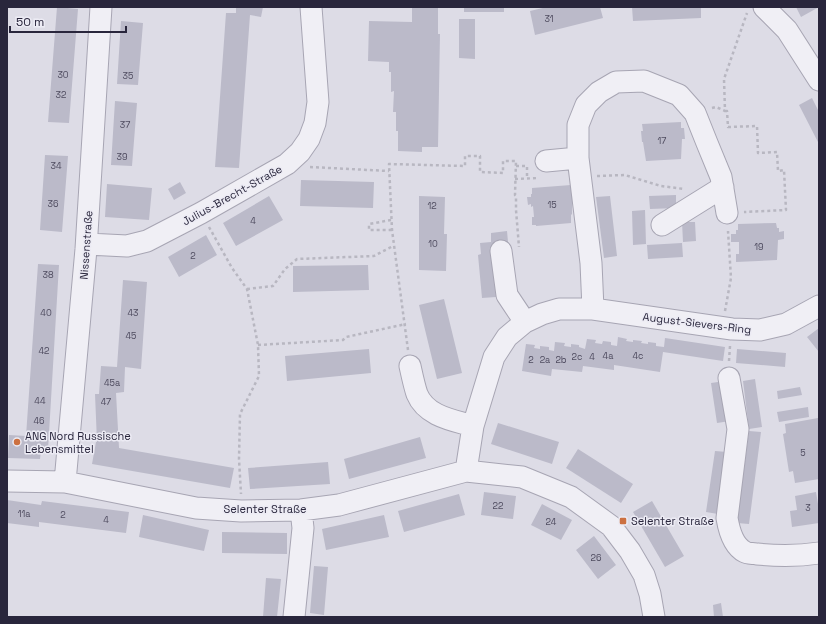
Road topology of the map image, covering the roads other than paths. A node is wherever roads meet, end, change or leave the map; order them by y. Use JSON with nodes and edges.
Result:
{"nodes":[{"id":1,"x":100,"y":7,"type":"edge"},
{"id":2,"x":311,"y":7,"type":"edge"},
{"id":3,"x":764,"y":7,"type":"edge"},
{"id":4,"x":819,"y":80,"type":"edge"},
{"id":5,"x":578,"y":158,"type":"junction"},
{"id":6,"x":546,"y":161,"type":"dead end"},
{"id":7,"x":723,"y":187,"type":"junction"},
{"id":8,"x":727,"y":213,"type":"road end"},
{"id":9,"x":662,"y":225,"type":"dead end"},
{"id":10,"x":87,"y":244,"type":"junction"},
{"id":11,"x":510,"y":246,"type":"road end"},
{"id":12,"x":819,"y":306,"type":"edge"},
{"id":13,"x":593,"y":309,"type":"junction"},
{"id":14,"x":525,"y":322,"type":"junction"},
{"id":15,"x":410,"y":366,"type":"road end"},
{"id":16,"x":729,"y":378,"type":"dead end"},
{"id":17,"x":473,"y":426,"type":"junction"},
{"id":18,"x":466,"y":471,"type":"junction"},
{"id":19,"x":7,"y":481,"type":"edge"},
{"id":20,"x":65,"y":482,"type":"junction"},
{"id":21,"x":301,"y":510,"type":"junction"},
{"id":22,"x":819,"y":553,"type":"edge"},
{"id":23,"x":294,"y":617,"type":"edge"},
{"id":24,"x":654,"y":617,"type":"edge"}],
"edges":[{"from":1,"to":10,"type":"street","name":"Nissenstraße"},
{"from":2,"to":10,"type":"street","name":"Julius-Brecht-Straße"},
{"from":3,"to":4,"type":"street"},
{"from":5,"to":6,"type":"street"},
{"from":5,"to":7,"type":"street"},
{"from":5,"to":13,"type":"street"},
{"from":7,"to":8,"type":"street"},
{"from":7,"to":9,"type":"street"},
{"from":10,"to":20,"type":"street","name":"Nissenstraße"},
{"from":11,"to":14,"type":"street"},
{"from":12,"to":13,"type":"street","name":"August-Sievers-Ring"},
{"from":13,"to":14,"type":"street","name":"August-Sievers-Ring"},
{"from":14,"to":17,"type":"street","name":"August-Sievers-Ring"},
{"from":15,"to":17,"type":"street"},
{"from":16,"to":22,"type":"street"},
{"from":17,"to":18,"type":"street","name":"August-Sievers-Ring"},
{"from":18,"to":21,"type":"street","name":"Selenter Straße"},
{"from":18,"to":24,"type":"street","name":"Selenter Straße"},
{"from":19,"to":20,"type":"street","name":"Selenter Straße"},
{"from":20,"to":21,"type":"street","name":"Selenter Straße"},
{"from":21,"to":23,"type":"street"}]}
